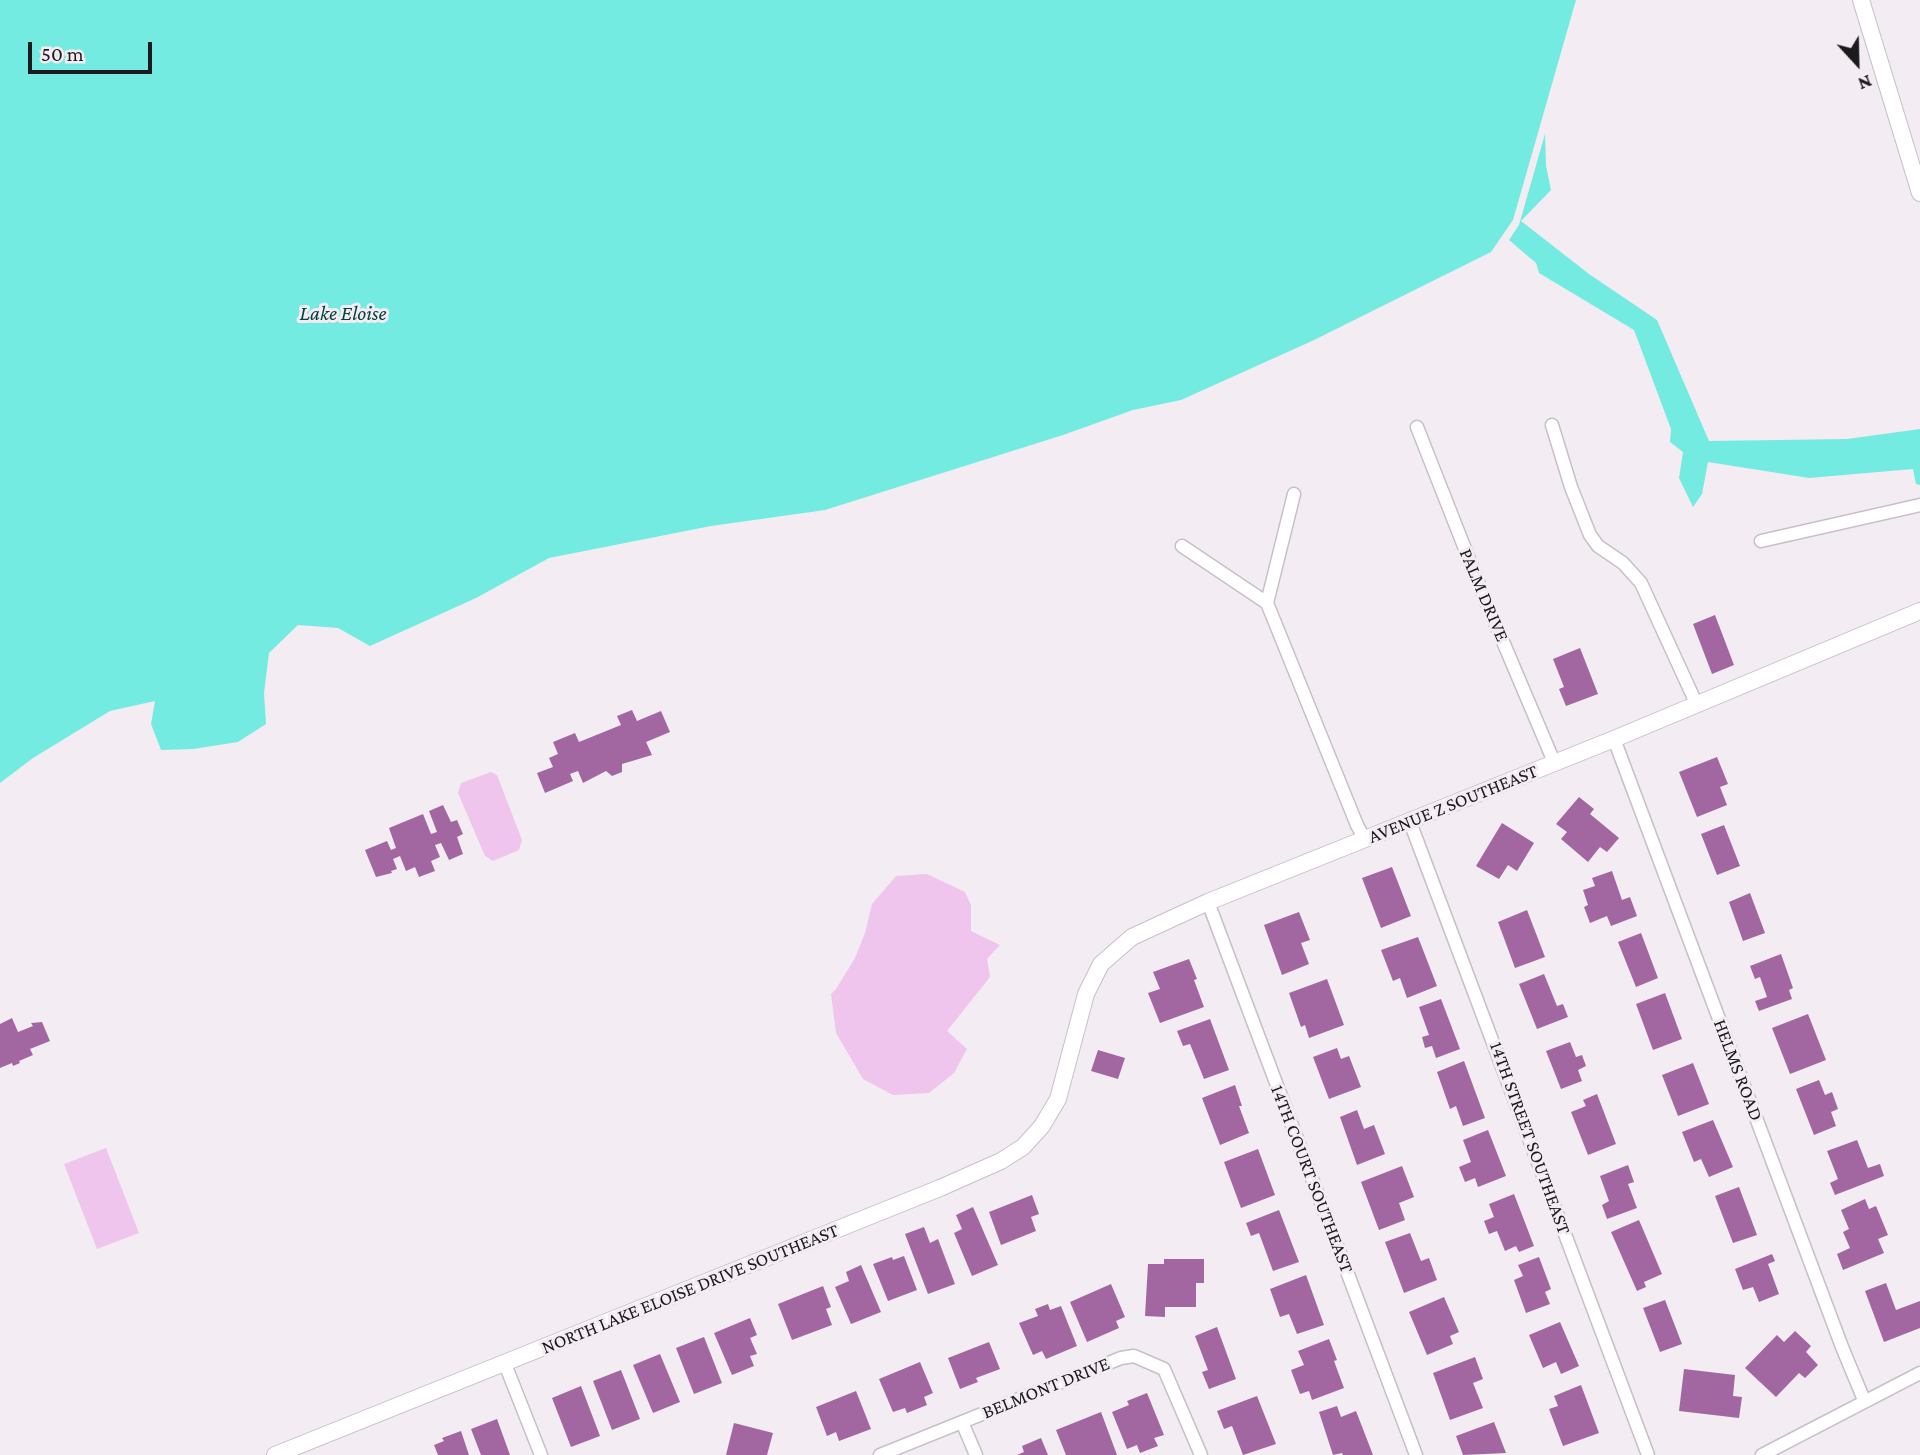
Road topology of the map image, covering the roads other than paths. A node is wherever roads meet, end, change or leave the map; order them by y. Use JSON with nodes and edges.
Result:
{"nodes":[{"id":1,"x":1861,"y":0,"type":"edge"},
{"id":2,"x":1920,"y":193,"type":"edge"},
{"id":3,"x":1552,"y":425,"type":"dead end"},
{"id":4,"x":1417,"y":426,"type":"dead end"},
{"id":5,"x":1294,"y":494,"type":"dead end"},
{"id":6,"x":1920,"y":505,"type":"edge"},
{"id":7,"x":1761,"y":541,"type":"dead end"},
{"id":8,"x":1182,"y":545,"type":"dead end"},
{"id":9,"x":1267,"y":603,"type":"junction"},
{"id":10,"x":1920,"y":611,"type":"edge"},
{"id":11,"x":1696,"y":704,"type":"junction"},
{"id":12,"x":1614,"y":739,"type":"junction"},
{"id":13,"x":1554,"y":762,"type":"junction"},
{"id":14,"x":1409,"y":822,"type":"junction"},
{"id":15,"x":1365,"y":839,"type":"junction"},
{"id":16,"x":1208,"y":902,"type":"junction"},
{"id":17,"x":1065,"y":1074,"type":"joint"},
{"id":18,"x":505,"y":1364,"type":"junction"},
{"id":19,"x":1920,"y":1373,"type":"edge"},
{"id":20,"x":1864,"y":1400,"type":"junction"},
{"id":21,"x":962,"y":1422,"type":"junction"},
{"id":22,"x":275,"y":1455,"type":"edge"},
{"id":23,"x":541,"y":1455,"type":"edge"},
{"id":24,"x":880,"y":1455,"type":"edge"},
{"id":25,"x":976,"y":1455,"type":"edge"},
{"id":26,"x":1201,"y":1455,"type":"edge"},
{"id":27,"x":1416,"y":1455,"type":"edge"},
{"id":28,"x":1648,"y":1455,"type":"edge"},
{"id":29,"x":1762,"y":1455,"type":"edge"}],
"edges":[{"from":1,"to":2,"type":"street"},
{"from":3,"to":11,"type":"street"},
{"from":4,"to":13,"type":"street","name":"PALM DRIVE"},
{"from":5,"to":9,"type":"street"},
{"from":6,"to":7,"type":"street"},
{"from":8,"to":9,"type":"street"},
{"from":9,"to":15,"type":"street"},
{"from":10,"to":11,"type":"street","name":"AVENUE Z SOUTHEAST"},
{"from":11,"to":12,"type":"street","name":"AVENUE Z SOUTHEAST"},
{"from":12,"to":13,"type":"street","name":"AVENUE Z SOUTHEAST"},
{"from":12,"to":20,"type":"street","name":"HELMS ROAD"},
{"from":13,"to":14,"type":"street","name":"AVENUE Z SOUTHEAST"},
{"from":14,"to":15,"type":"street","name":"AVENUE Z SOUTHEAST"},
{"from":14,"to":28,"type":"street","name":"14TH STREET SOUTHEAST"},
{"from":15,"to":16,"type":"street","name":"AVENUE Z SOUTHEAST"},
{"from":16,"to":17,"type":"street","name":"AVENUE Z SOUTHEAST"},
{"from":16,"to":27,"type":"street","name":"14TH COURT SOUTHEAST"},
{"from":17,"to":18,"type":"street","name":"NORTH LAKE ELOISE DRIVE SOUTHEAST"},
{"from":18,"to":22,"type":"street","name":"NORTH LAKE ELOISE DRIVE SOUTHEAST"},
{"from":18,"to":23,"type":"street"},
{"from":19,"to":20,"type":"street"},
{"from":20,"to":29,"type":"street"},
{"from":21,"to":24,"type":"street","name":"BELMONT DRIVE"},
{"from":21,"to":25,"type":"street"},
{"from":21,"to":26,"type":"street","name":"BELMONT DRIVE"}]}
